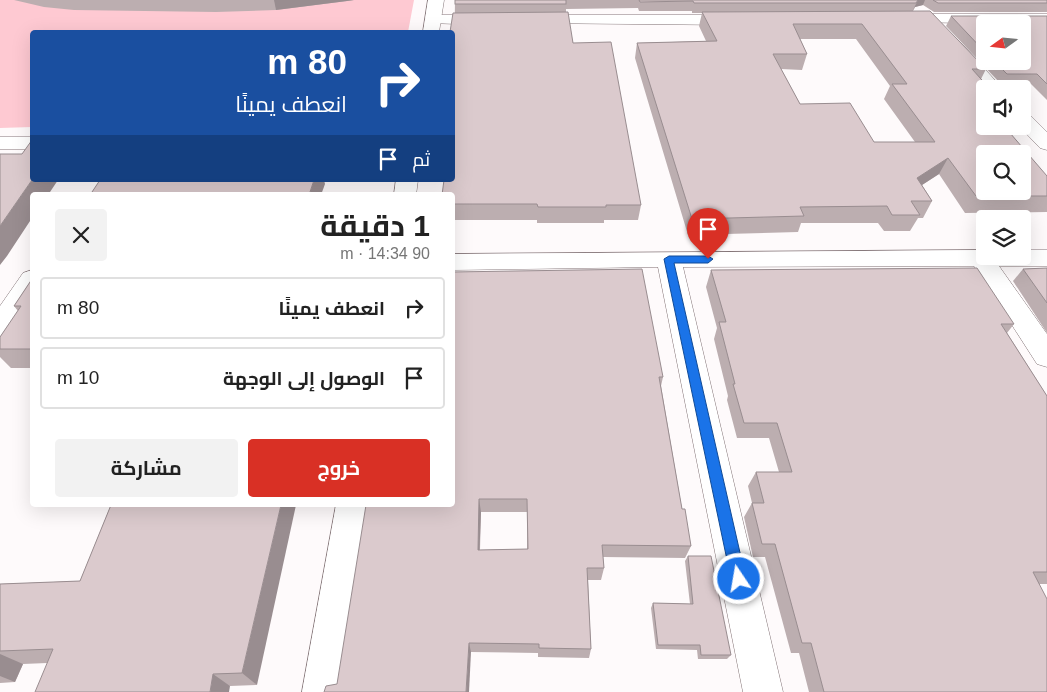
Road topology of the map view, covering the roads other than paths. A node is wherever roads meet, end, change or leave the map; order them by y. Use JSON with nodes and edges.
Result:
{"nodes":[{"id":1,"x":436,"y":0,"type":"edge"},
{"id":2,"x":923,"y":13,"type":"junction"},
{"id":3,"x":879,"y":19,"type":"edge"},
{"id":4,"x":1047,"y":19,"type":"edge"},
{"id":5,"x":752,"y":20,"type":"edge"},
{"id":6,"x":432,"y":26,"type":"edge"},
{"id":7,"x":986,"y":80,"type":"edge"},
{"id":8,"x":1031,"y":127,"type":"edge"},
{"id":9,"x":30,"y":143,"type":"edge"},
{"id":10,"x":0,"y":144,"type":"edge"},
{"id":11,"x":1047,"y":144,"type":"edge"},
{"id":12,"x":1031,"y":258,"type":"edge"},
{"id":13,"x":1047,"y":258,"type":"edge"},
{"id":14,"x":669,"y":259,"type":"junction"},
{"id":15,"x":976,"y":260,"type":"edge"},
{"id":16,"x":455,"y":262,"type":"edge"},
{"id":17,"x":985,"y":265,"type":"edge"},
{"id":18,"x":30,"y":282,"type":"edge"},
{"id":19,"x":0,"y":327,"type":"edge"},
{"id":20,"x":1047,"y":356,"type":"edge"},
{"id":21,"x":353,"y":507,"type":"edge"},
{"id":22,"x":322,"y":692,"type":"edge"},
{"id":23,"x":764,"y":692,"type":"edge"}],
"edges":[{"from":1,"to":6,"type":"street"},
{"from":2,"to":3,"type":"street"},
{"from":2,"to":4,"type":"street"},
{"from":2,"to":7,"type":"street"},
{"from":5,"to":6,"type":"street"},
{"from":8,"to":11,"type":"street"},
{"from":9,"to":10,"type":"street"},
{"from":12,"to":13,"type":"street"},
{"from":14,"to":15,"type":"street"},
{"from":14,"to":16,"type":"street"},
{"from":14,"to":23,"type":"street"},
{"from":17,"to":20,"type":"street"},
{"from":18,"to":19,"type":"street"},
{"from":21,"to":22,"type":"street"}]}
